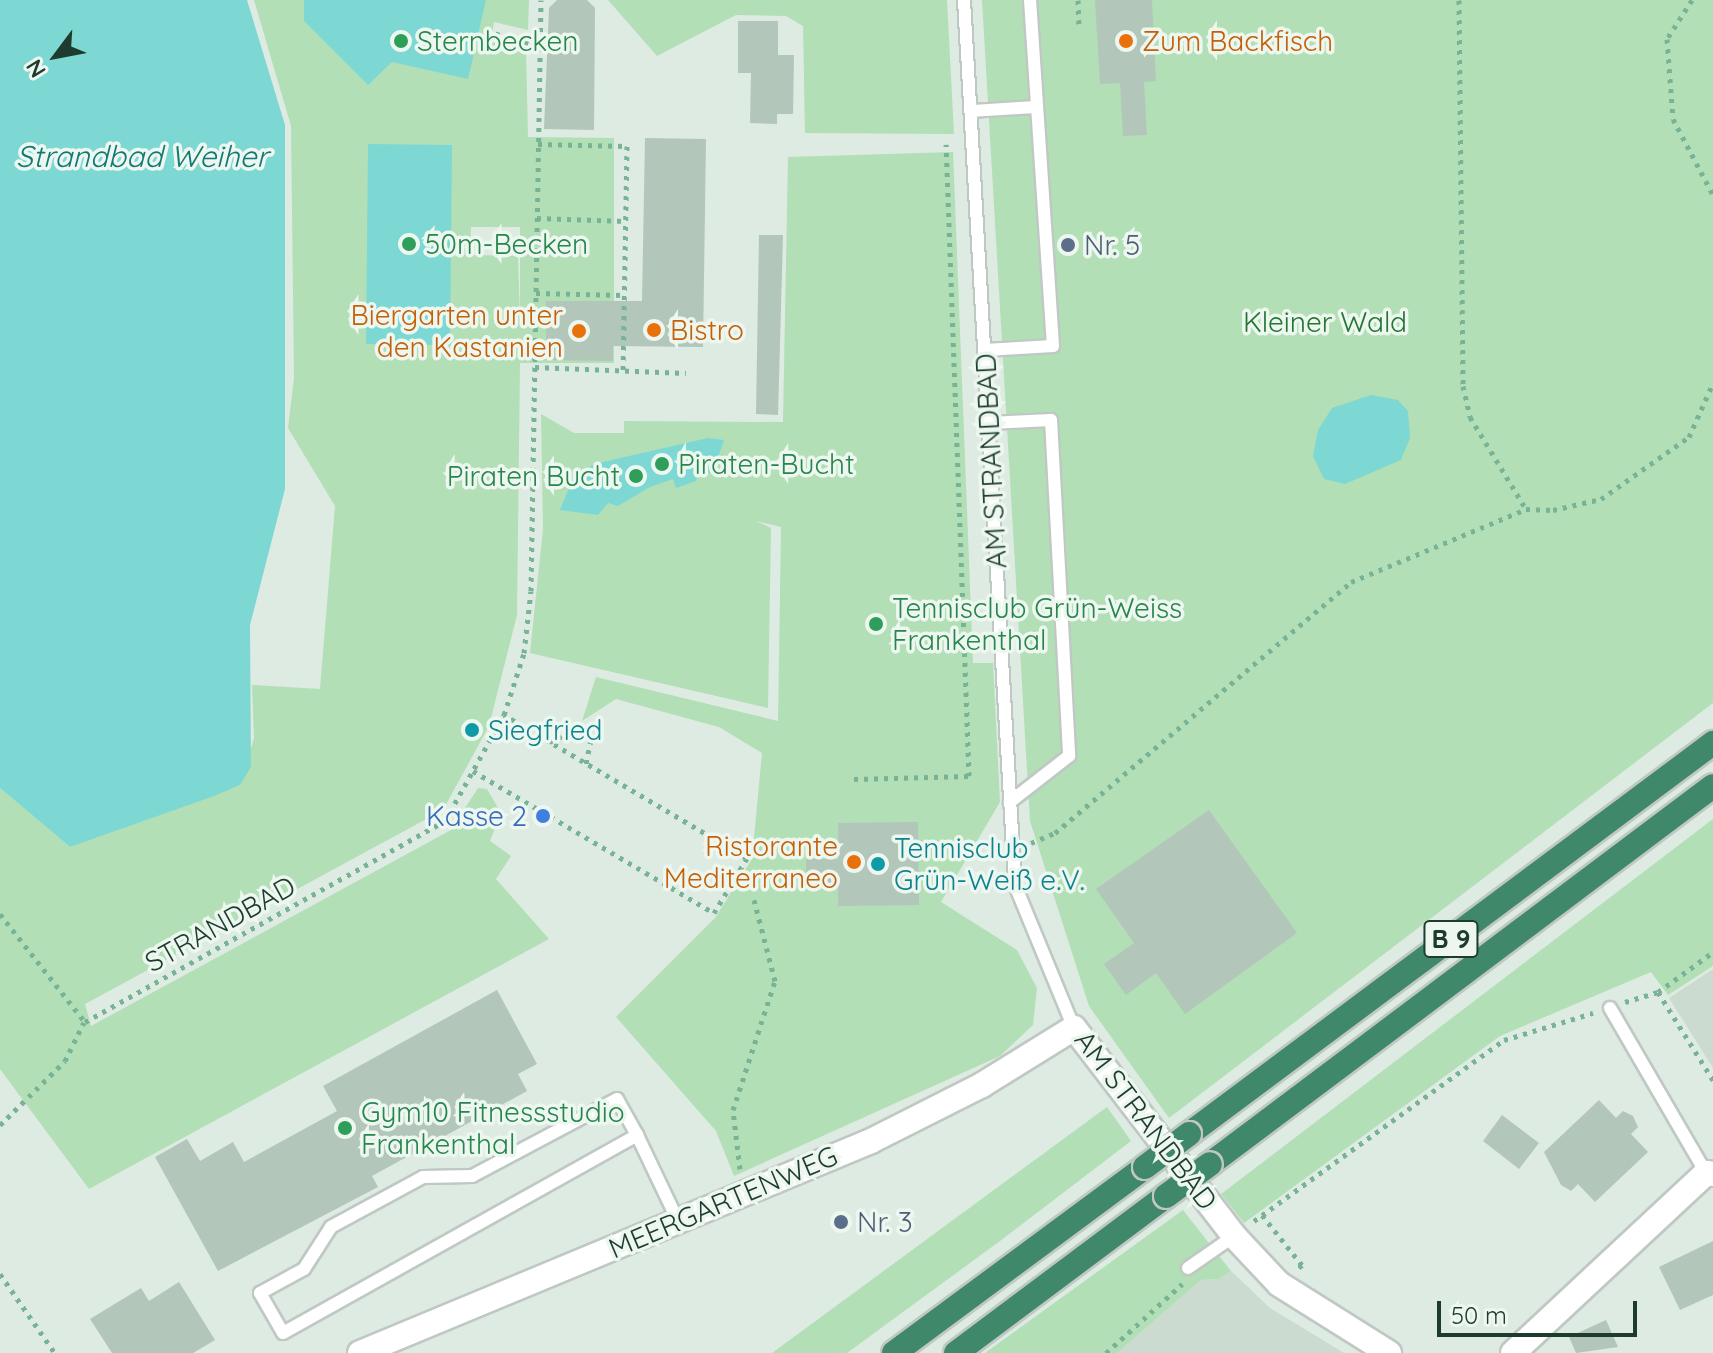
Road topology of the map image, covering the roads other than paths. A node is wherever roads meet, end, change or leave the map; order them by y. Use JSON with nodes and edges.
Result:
{"nodes":[{"id":1,"x":964,"y":0,"type":"edge"},
{"id":2,"x":1030,"y":0,"type":"edge"},
{"id":3,"x":1037,"y":107,"type":"junction"},
{"id":4,"x":971,"y":111,"type":"junction"},
{"id":5,"x":985,"y":350,"type":"junction"},
{"id":6,"x":989,"y":423,"type":"junction"},
{"id":7,"x":1713,"y":743,"type":"edge"},
{"id":8,"x":1713,"y":786,"type":"edge"},
{"id":9,"x":1010,"y":802,"type":"junction"},
{"id":10,"x":1610,"y":1008,"type":"road end"},
{"id":11,"x":1074,"y":1028,"type":"junction"},
{"id":12,"x":637,"y":1135,"type":"junction"},
{"id":13,"x":1709,"y":1174,"type":"edge"},
{"id":14,"x":678,"y":1221,"type":"junction"},
{"id":15,"x":1234,"y":1236,"type":"junction"},
{"id":16,"x":1188,"y":1268,"type":"road end"},
{"id":17,"x":360,"y":1353,"type":"edge"},
{"id":18,"x":894,"y":1353,"type":"edge"},
{"id":19,"x":956,"y":1353,"type":"edge"},
{"id":20,"x":1389,"y":1353,"type":"edge"},
{"id":21,"x":1513,"y":1353,"type":"edge"}],
"edges":[{"from":1,"to":4,"type":"lane","name":"AM STRANDBAD"},
{"from":2,"to":3,"type":"lane"},
{"from":3,"to":4,"type":"lane"},
{"from":3,"to":5,"type":"lane"},
{"from":4,"to":5,"type":"lane","name":"AM STRANDBAD"},
{"from":5,"to":6,"type":"lane","name":"AM STRANDBAD"},
{"from":6,"to":9,"type":"lane","name":"AM STRANDBAD"},
{"from":6,"to":9,"type":"lane"},
{"from":7,"to":18,"type":"highway","number":"B 9","bridge":true},
{"from":8,"to":19,"type":"highway","number":"B 9","bridge":true},
{"from":9,"to":11,"type":"lane","name":"AM STRANDBAD"},
{"from":10,"to":13,"type":"lane"},
{"from":11,"to":14,"type":"street","name":"MEERGARTENWEG"},
{"from":11,"to":15,"type":"street","name":"AM STRANDBAD"},
{"from":12,"to":12,"type":"lane"},
{"from":12,"to":14,"type":"lane"},
{"from":13,"to":21,"type":"street"},
{"from":14,"to":17,"type":"street","name":"MEERGARTENWEG"},
{"from":15,"to":16,"type":"lane"},
{"from":15,"to":20,"type":"street","name":"AM STRANDBAD"}]}
